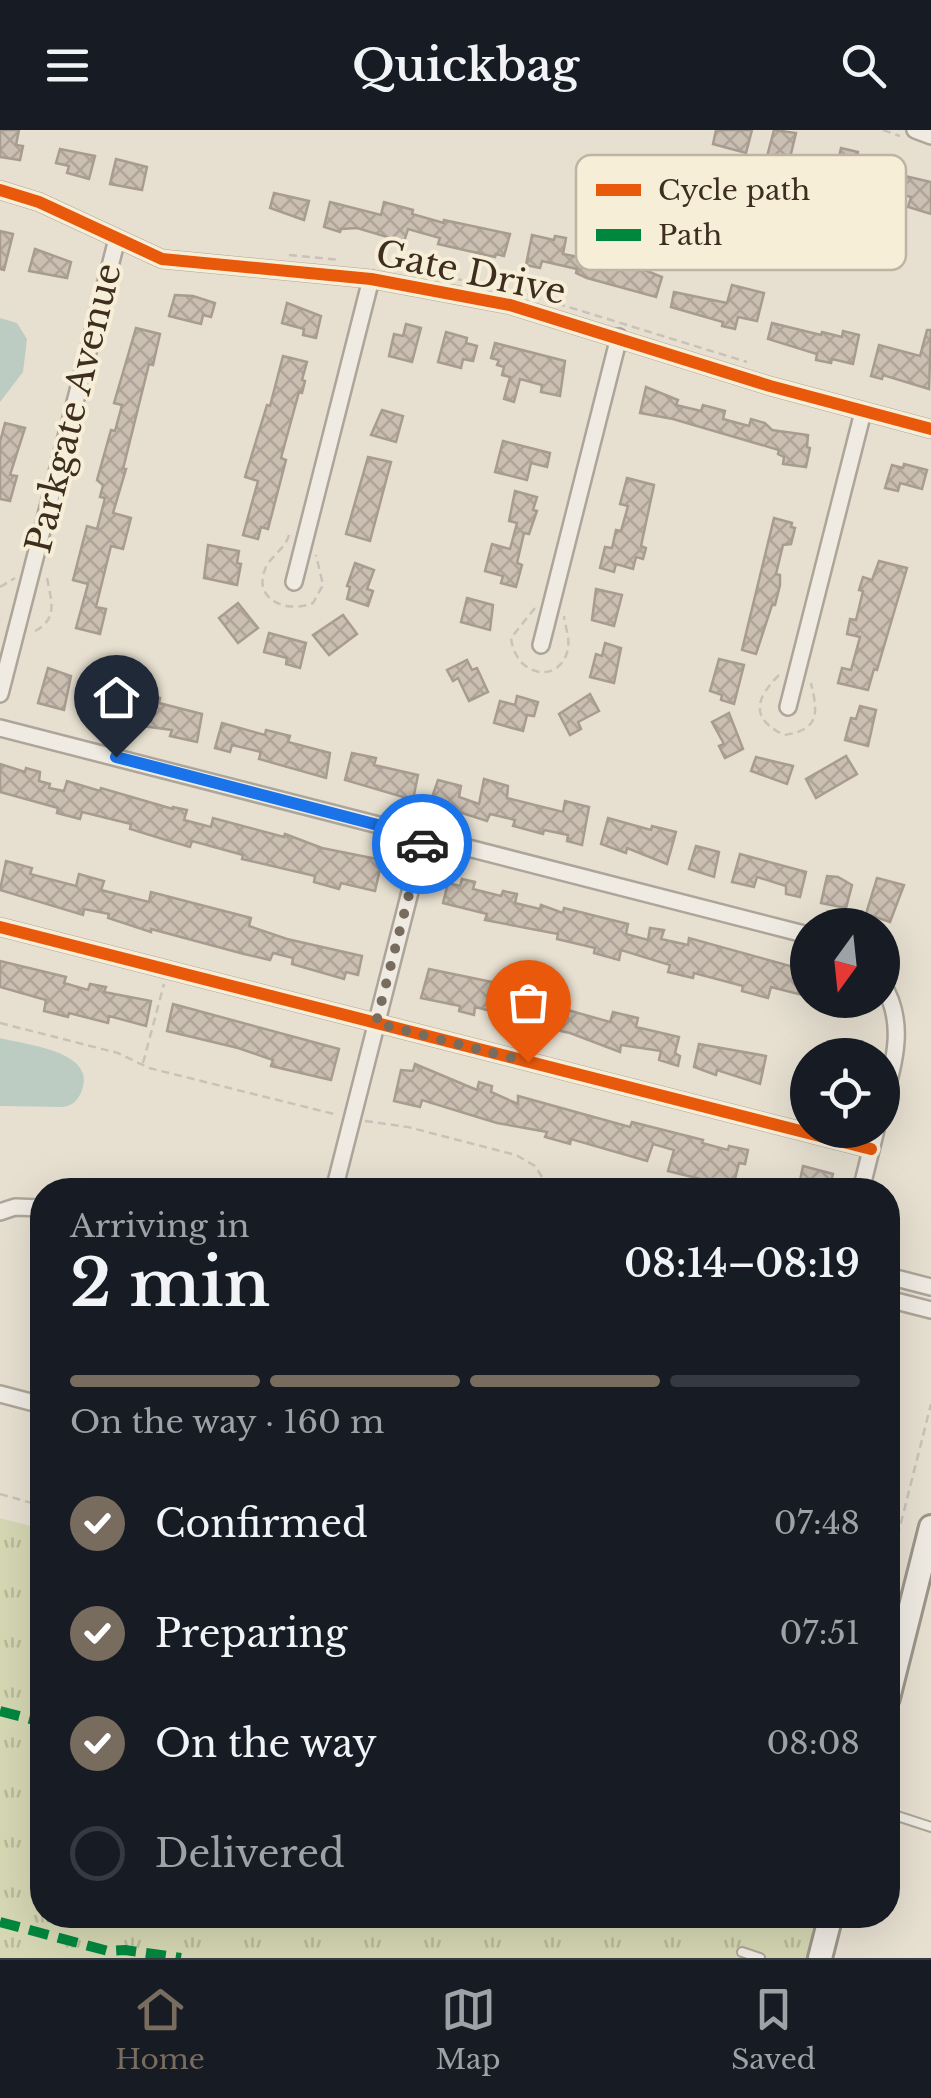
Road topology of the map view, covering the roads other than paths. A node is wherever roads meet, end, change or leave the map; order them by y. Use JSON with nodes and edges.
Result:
{"nodes":[{"id":1,"x":916,"y":130,"type":"edge"},
{"id":2,"x":931,"y":136,"type":"edge"},
{"id":3,"x":0,"y":190,"type":"edge"},
{"id":4,"x":117,"y":239,"type":"junction"},
{"id":5,"x":370,"y":279,"type":"junction"},
{"id":6,"x":619,"y":337,"type":"junction"},
{"id":7,"x":864,"y":412,"type":"junction"},
{"id":8,"x":931,"y":429,"type":"edge"},
{"id":9,"x":294,"y":582,"type":"dead end"},
{"id":10,"x":541,"y":644,"type":"dead end"},
{"id":11,"x":0,"y":694,"type":"edge"},
{"id":12,"x":788,"y":708,"type":"dead end"},
{"id":13,"x":0,"y":728,"type":"edge"},
{"id":14,"x":424,"y":837,"type":"junction"},
{"id":15,"x":0,"y":927,"type":"edge"},
{"id":16,"x":790,"y":930,"type":"edge"},
{"id":17,"x":376,"y":1023,"type":"junction"},
{"id":18,"x":871,"y":1149,"type":"joint"},
{"id":19,"x":337,"y":1178,"type":"edge"},
{"id":20,"x":864,"y":1178,"type":"edge"},
{"id":21,"x":30,"y":1208,"type":"edge"},
{"id":22,"x":0,"y":1212,"type":"edge"},
{"id":23,"x":900,"y":1279,"type":"edge"},
{"id":24,"x":931,"y":1287,"type":"edge"},
{"id":25,"x":900,"y":1302,"type":"edge"},
{"id":26,"x":931,"y":1310,"type":"edge"},
{"id":27,"x":0,"y":1394,"type":"edge"},
{"id":28,"x":30,"y":1402,"type":"edge"},
{"id":29,"x":931,"y":1527,"type":"edge"},
{"id":30,"x":900,"y":1650,"type":"edge"},
{"id":31,"x":900,"y":1818,"type":"edge"},
{"id":32,"x":931,"y":1828,"type":"edge"},
{"id":33,"x":828,"y":1928,"type":"edge"},
{"id":34,"x":742,"y":1952,"type":"dead end"},
{"id":35,"x":760,"y":1958,"type":"edge"},
{"id":36,"x":820,"y":1958,"type":"edge"}],
"edges":[{"from":1,"to":2,"type":"street"},
{"from":3,"to":4,"type":"street","name":"Gate Drive"},
{"from":4,"to":5,"type":"street","name":"Gate Drive"},
{"from":4,"to":11,"type":"street","name":"Parkgate Avenue"},
{"from":5,"to":6,"type":"street","name":"Gate Drive"},
{"from":5,"to":9,"type":"street"},
{"from":6,"to":7,"type":"street","name":"Gate Drive"},
{"from":6,"to":10,"type":"street"},
{"from":7,"to":8,"type":"street","name":"Gate Drive"},
{"from":7,"to":12,"type":"street"},
{"from":13,"to":14,"type":"street"},
{"from":14,"to":16,"type":"street"},
{"from":14,"to":17,"type":"street"},
{"from":15,"to":17,"type":"street"},
{"from":17,"to":18,"type":"street"},
{"from":17,"to":19,"type":"street"},
{"from":18,"to":20,"type":"street"},
{"from":21,"to":22,"type":"street"},
{"from":23,"to":24,"type":"street"},
{"from":25,"to":26,"type":"street"},
{"from":27,"to":28,"type":"street"},
{"from":29,"to":30,"type":"main road"},
{"from":31,"to":32,"type":"lane"},
{"from":33,"to":36,"type":"main road"},
{"from":34,"to":35,"type":"lane"}]}
